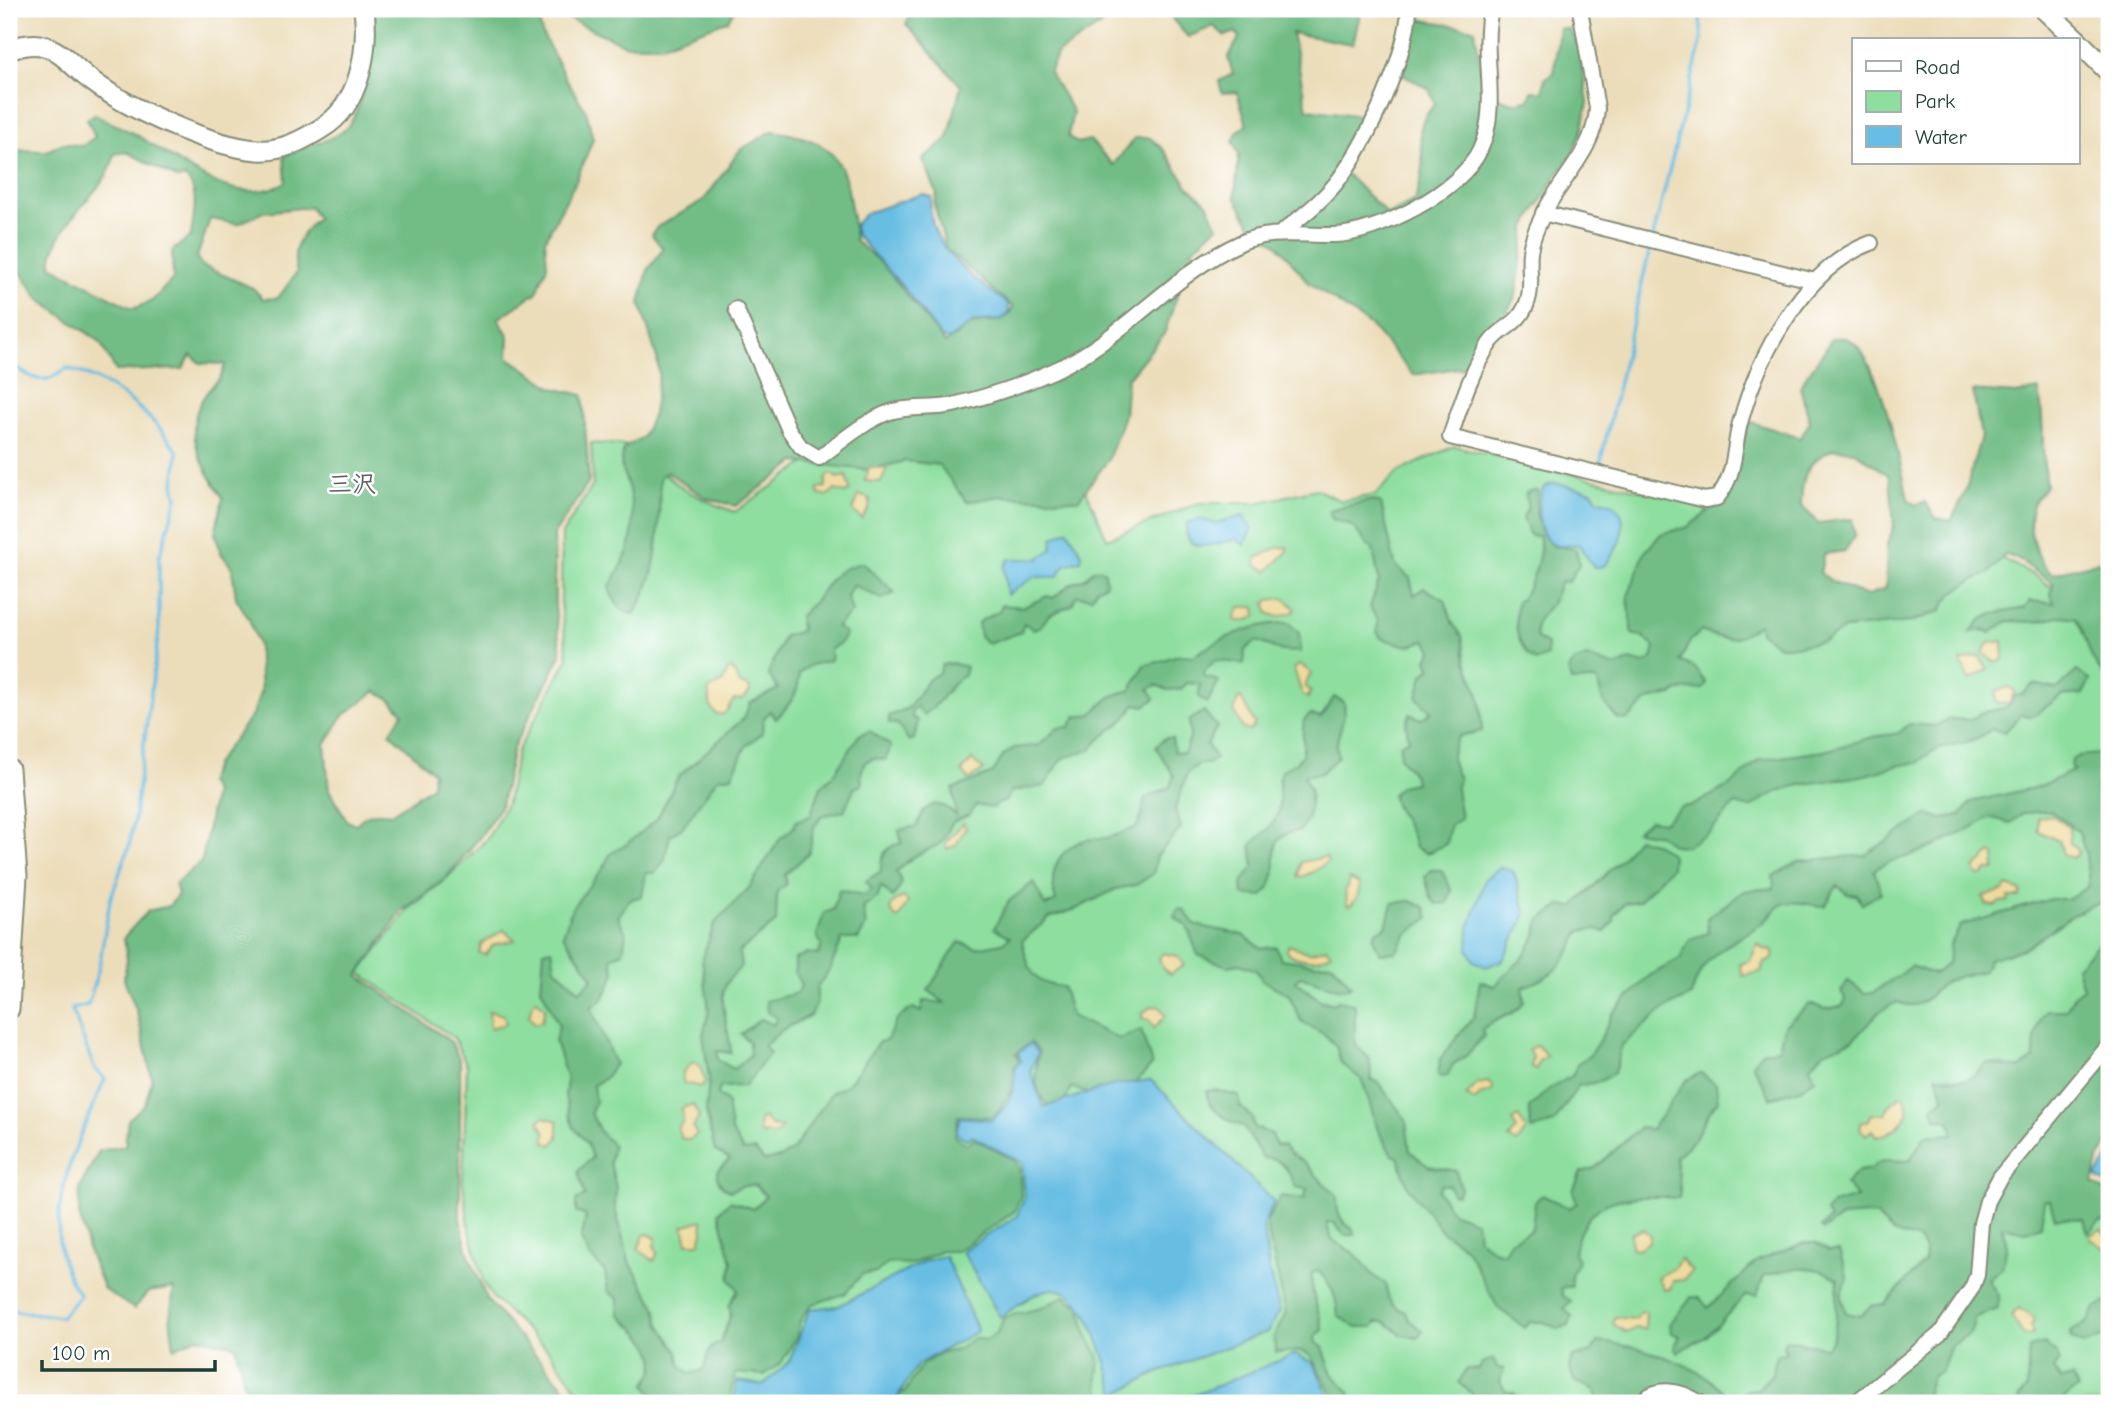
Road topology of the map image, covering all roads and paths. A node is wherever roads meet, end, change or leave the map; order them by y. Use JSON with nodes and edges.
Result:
{"nodes":[{"id":1,"x":364,"y":9,"type":"edge"},
{"id":2,"x":1409,"y":9,"type":"edge"},
{"id":3,"x":1491,"y":9,"type":"edge"},
{"id":4,"x":1580,"y":9,"type":"edge"},
{"id":5,"x":2044,"y":9,"type":"edge"},
{"id":6,"x":2074,"y":38,"type":"edge"},
{"id":7,"x":2080,"y":44,"type":"edge"},
{"id":8,"x":9,"y":50,"type":"edge"},
{"id":9,"x":2109,"y":72,"type":"edge"},
{"id":10,"x":1543,"y":214,"type":"junction"},
{"id":11,"x":1280,"y":234,"type":"junction"},
{"id":12,"x":1871,"y":243,"type":"dead end"},
{"id":13,"x":1815,"y":281,"type":"junction"},
{"id":14,"x":736,"y":309,"type":"dead end"},
{"id":15,"x":9,"y":769,"type":"edge"},
{"id":16,"x":13,"y":876,"type":"edge"},
{"id":17,"x":9,"y":1009,"type":"edge"},
{"id":18,"x":2109,"y":1045,"type":"edge"},
{"id":19,"x":1640,"y":1403,"type":"edge"},
{"id":20,"x":1700,"y":1403,"type":"edge"},
{"id":21,"x":1855,"y":1403,"type":"edge"}],
"edges":[{"from":1,"to":8,"type":"street"},
{"from":2,"to":11,"type":"street"},
{"from":3,"to":11,"type":"street"},
{"from":4,"to":10,"type":"street"},
{"from":5,"to":6,"type":"street"},
{"from":7,"to":9,"type":"street"},
{"from":10,"to":13,"type":"street"},
{"from":10,"to":13,"type":"street"},
{"from":11,"to":14,"type":"street"},
{"from":12,"to":13,"type":"street"},
{"from":15,"to":16,"type":"street"},
{"from":16,"to":17,"type":"street"},
{"from":18,"to":21,"type":"street"},
{"from":19,"to":20,"type":"street"}]}
